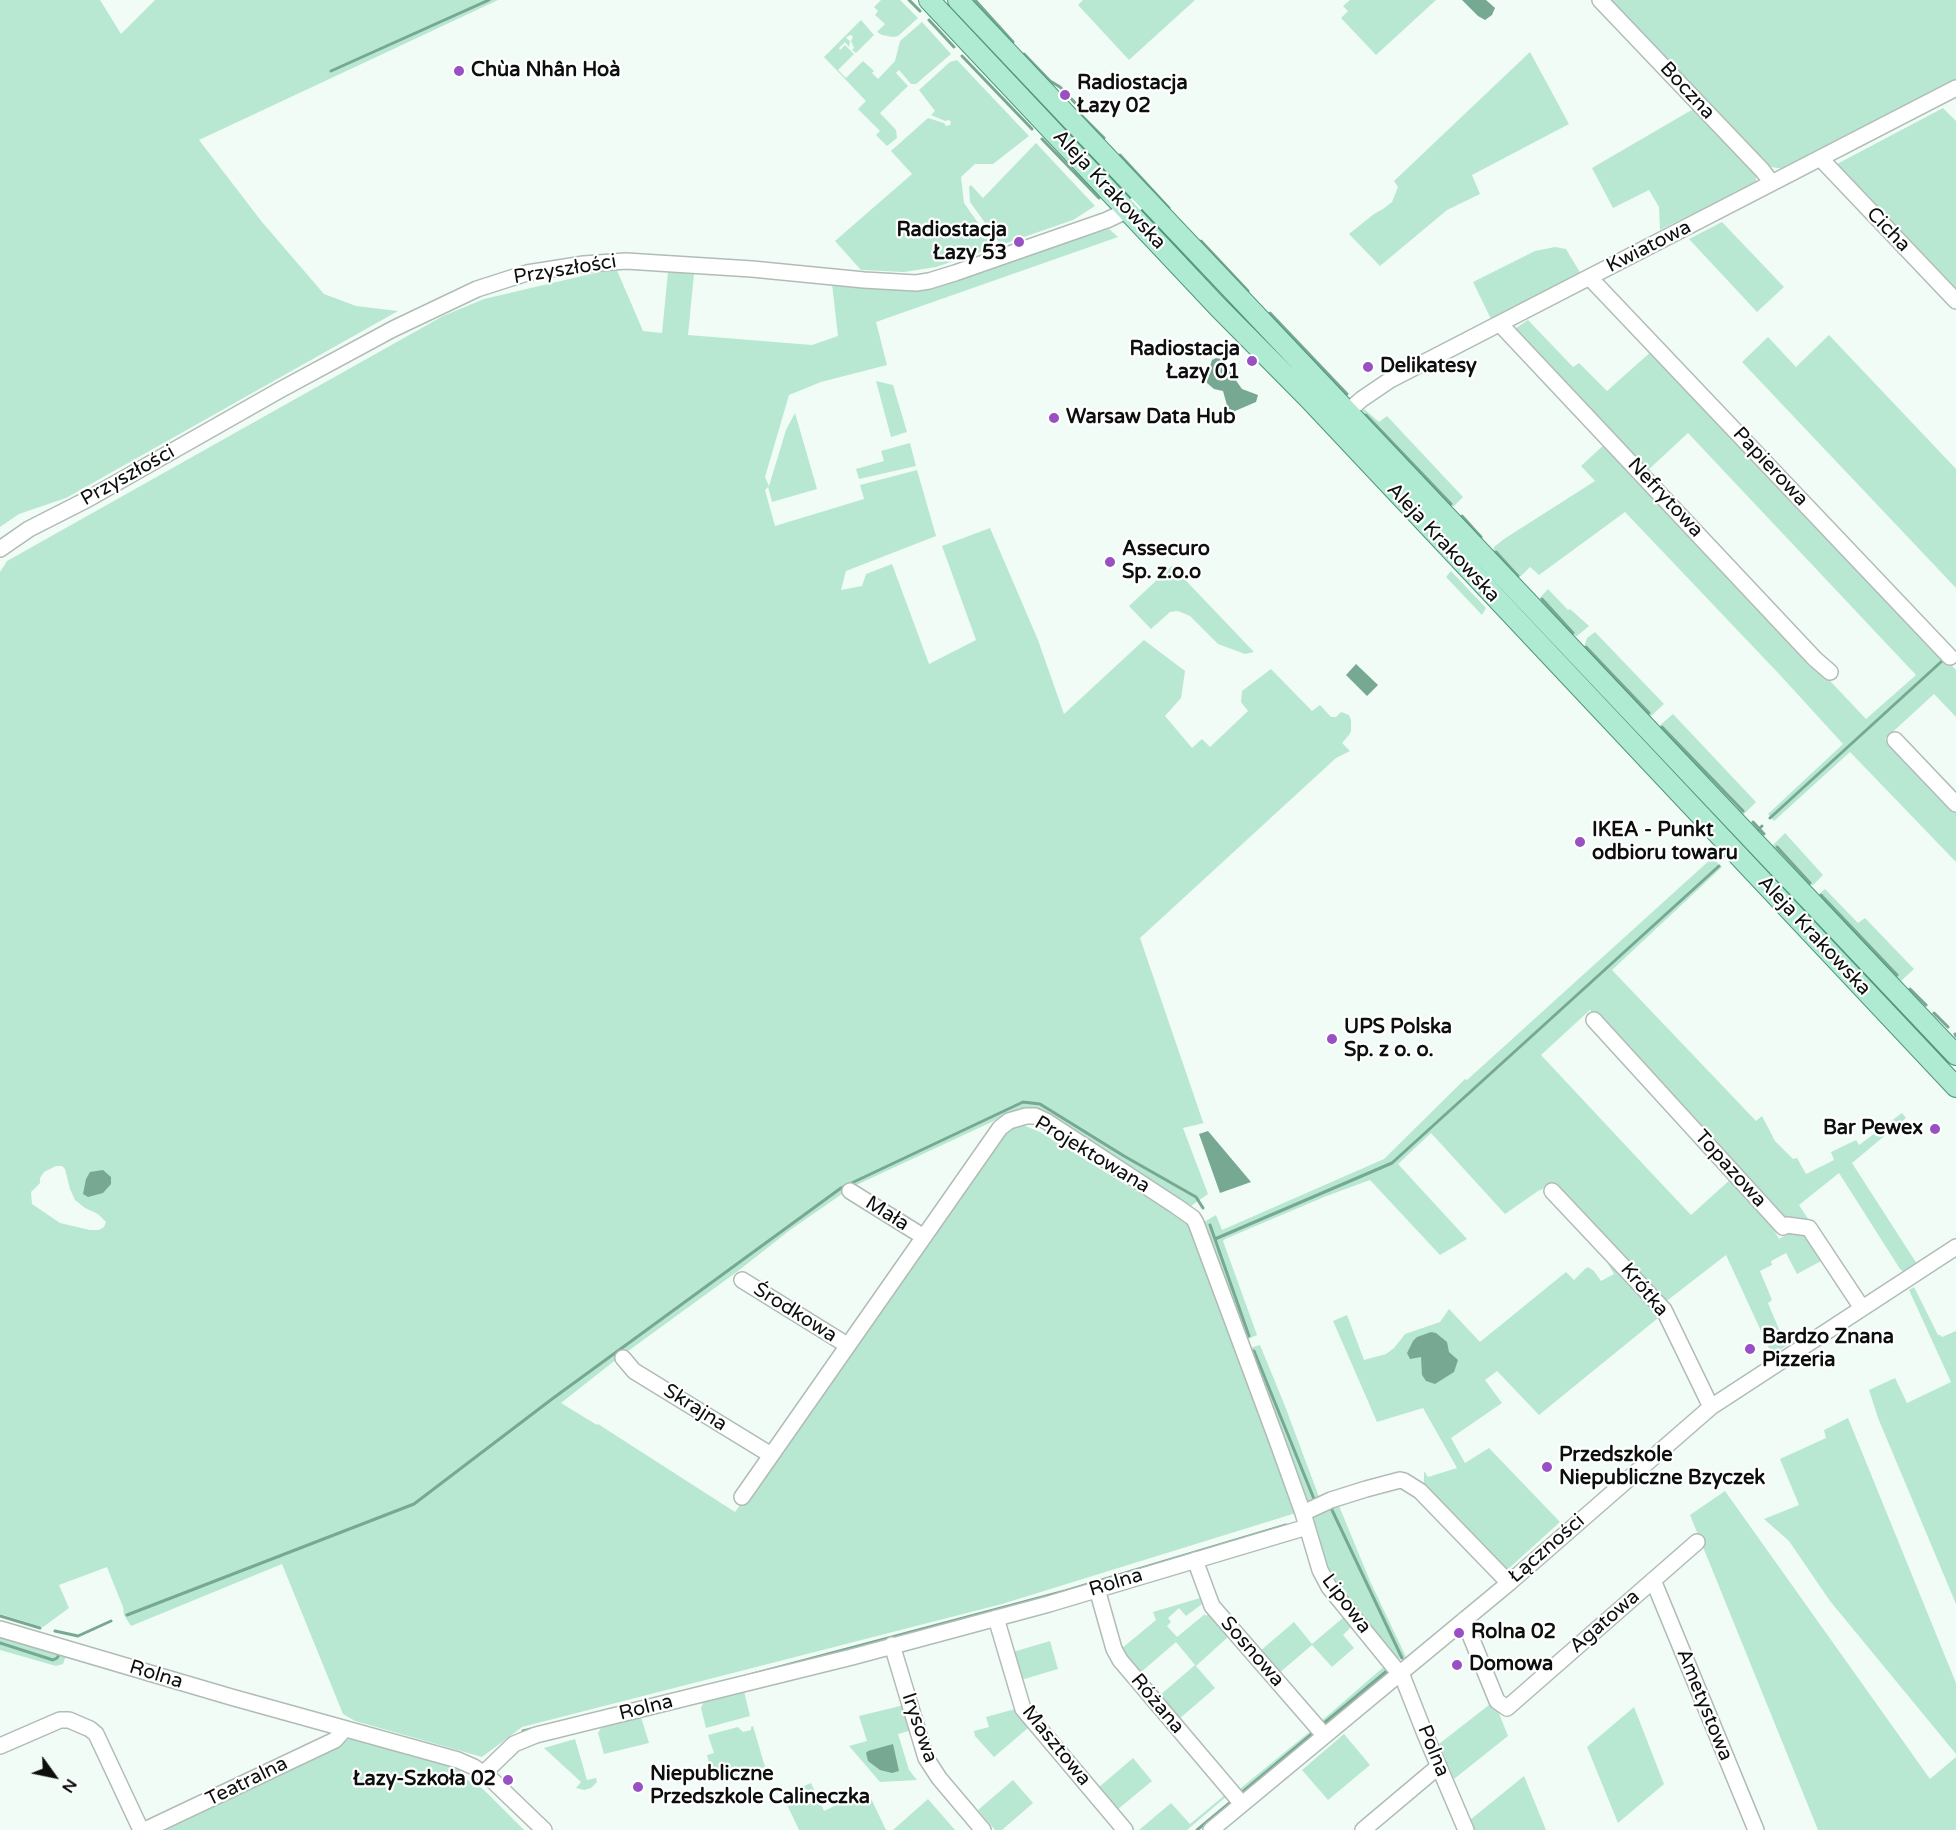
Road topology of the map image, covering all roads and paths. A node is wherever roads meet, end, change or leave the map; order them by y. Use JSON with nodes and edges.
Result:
{"nodes":[{"id":1,"x":929,"y":0,"type":"edge"},
{"id":2,"x":957,"y":0,"type":"edge"},
{"id":3,"x":1600,"y":0,"type":"edge"},
{"id":4,"x":1956,"y":88,"type":"edge"},
{"id":5,"x":1821,"y":159,"type":"junction"},
{"id":6,"x":1772,"y":183,"type":"junction"},
{"id":7,"x":1144,"y":198,"type":"junction"},
{"id":8,"x":1128,"y":210,"type":"junction"},
{"id":9,"x":1590,"y":278,"type":"junction"},
{"id":10,"x":1956,"y":302,"type":"edge"},
{"id":11,"x":1500,"y":324,"type":"junction"},
{"id":12,"x":1347,"y":412,"type":"junction"},
{"id":13,"x":0,"y":549,"type":"edge"},
{"id":14,"x":1950,"y":657,"type":"dead end"},
{"id":15,"x":1830,"y":672,"type":"dead end"},
{"id":16,"x":1894,"y":740,"type":"dead end"},
{"id":17,"x":1956,"y":804,"type":"edge"},
{"id":18,"x":1594,"y":1020,"type":"dead end"},
{"id":19,"x":1956,"y":1055,"type":"edge"},
{"id":20,"x":1956,"y":1087,"type":"edge"},
{"id":21,"x":850,"y":1191,"type":"dead end"},
{"id":22,"x":1552,"y":1191,"type":"dead end"},
{"id":23,"x":924,"y":1237,"type":"junction"},
{"id":24,"x":1956,"y":1247,"type":"edge"},
{"id":25,"x":742,"y":1280,"type":"dead end"},
{"id":26,"x":1862,"y":1308,"type":"junction"},
{"id":27,"x":847,"y":1345,"type":"junction"},
{"id":28,"x":623,"y":1358,"type":"dead end"},
{"id":29,"x":1711,"y":1407,"type":"junction"},
{"id":30,"x":771,"y":1455,"type":"junction"},
{"id":31,"x":742,"y":1497,"type":"dead end"},
{"id":32,"x":1305,"y":1520,"type":"junction"},
{"id":33,"x":1697,"y":1542,"type":"dead end"},
{"id":34,"x":1195,"y":1560,"type":"junction"},
{"id":35,"x":1653,"y":1580,"type":"junction"},
{"id":36,"x":1509,"y":1583,"type":"junction"},
{"id":37,"x":1097,"y":1589,"type":"junction"},
{"id":38,"x":996,"y":1618,"type":"junction"},
{"id":39,"x":1464,"y":1620,"type":"junction"},
{"id":40,"x":0,"y":1629,"type":"edge"},
{"id":41,"x":892,"y":1646,"type":"junction"},
{"id":42,"x":1400,"y":1672,"type":"junction"},
{"id":43,"x":345,"y":1729,"type":"junction"},
{"id":44,"x":1324,"y":1735,"type":"junction"},
{"id":45,"x":0,"y":1746,"type":"edge"},
{"id":46,"x":1439,"y":1766,"type":"junction"},
{"id":47,"x":484,"y":1773,"type":"junction"},
{"id":48,"x":1242,"y":1804,"type":"junction"},
{"id":49,"x":143,"y":1830,"type":"edge"},
{"id":50,"x":544,"y":1830,"type":"edge"},
{"id":51,"x":983,"y":1830,"type":"edge"},
{"id":52,"x":1125,"y":1830,"type":"edge"},
{"id":53,"x":1211,"y":1830,"type":"edge"},
{"id":54,"x":1363,"y":1830,"type":"edge"},
{"id":55,"x":1466,"y":1830,"type":"edge"},
{"id":56,"x":1756,"y":1830,"type":"edge"}],
"edges":[{"from":1,"to":8,"type":"main road","name":"Aleja Krakowska"},
{"from":2,"to":7,"type":"main road","name":"Aleja Krakowska"},
{"from":3,"to":6,"type":"street","name":"Boczna"},
{"from":4,"to":5,"type":"street","name":"Kwiatowa"},
{"from":5,"to":6,"type":"street","name":"Kwiatowa"},
{"from":5,"to":10,"type":"street","name":"Cicha"},
{"from":6,"to":9,"type":"street","name":"Kwiatowa"},
{"from":7,"to":8,"type":"street","name":"Przyszłości"},
{"from":7,"to":12,"type":"main road","name":"Aleja Krakowska"},
{"from":8,"to":13,"type":"street","name":"Przyszłości"},
{"from":8,"to":20,"type":"main road","name":"Aleja Krakowska"},
{"from":9,"to":11,"type":"street","name":"Kwiatowa"},
{"from":9,"to":14,"type":"street","name":"Papierowa"},
{"from":11,"to":12,"type":"street","name":"Kwiatowa"},
{"from":11,"to":15,"type":"street","name":"Nefrytowa"},
{"from":12,"to":19,"type":"main road","name":"Aleja Krakowska"},
{"from":16,"to":17,"type":"street"},
{"from":18,"to":26,"type":"street","name":"Topazowa"},
{"from":21,"to":23,"type":"street","name":"Mała"},
{"from":22,"to":29,"type":"street","name":"Krótka"},
{"from":23,"to":27,"type":"street","name":"Projektowana"},
{"from":23,"to":32,"type":"street","name":"Projektowana"},
{"from":24,"to":26,"type":"street","name":"Łączności"},
{"from":25,"to":27,"type":"street","name":"Środkowa"},
{"from":26,"to":29,"type":"street","name":"Łączności"},
{"from":27,"to":30,"type":"street","name":"Projektowana"},
{"from":28,"to":30,"type":"street","name":"Skrajna"},
{"from":29,"to":36,"type":"street","name":"Łączności"},
{"from":30,"to":31,"type":"street","name":"Projektowana"},
{"from":32,"to":34,"type":"street","name":"Rolna"},
{"from":32,"to":36,"type":"street","name":"Rolna"},
{"from":32,"to":42,"type":"street","name":"Lipowa"},
{"from":33,"to":35,"type":"street","name":"Agatowa"},
{"from":34,"to":37,"type":"street","name":"Rolna"},
{"from":34,"to":44,"type":"street","name":"Sosnowa"},
{"from":35,"to":39,"type":"street","name":"Agatowa"},
{"from":35,"to":56,"type":"street","name":"Ametystowa"},
{"from":36,"to":39,"type":"street","name":"Łączności"},
{"from":37,"to":38,"type":"street","name":"Rolna"},
{"from":37,"to":48,"type":"street","name":"Różana"},
{"from":38,"to":41,"type":"street","name":"Rolna"},
{"from":38,"to":52,"type":"street","name":"Masztowa"},
{"from":39,"to":42,"type":"street","name":"Łączności"},
{"from":40,"to":43,"type":"street","name":"Rolna"},
{"from":41,"to":47,"type":"street","name":"Rolna"},
{"from":41,"to":51,"type":"street","name":"Irysowa"},
{"from":42,"to":44,"type":"street","name":"Łączności"},
{"from":42,"to":46,"type":"street","name":"Polna"},
{"from":43,"to":47,"type":"street","name":"Rolna"},
{"from":43,"to":49,"type":"street","name":"Teatralna"},
{"from":44,"to":48,"type":"street","name":"Łączności"},
{"from":45,"to":49,"type":"street"},
{"from":46,"to":54,"type":"street"},
{"from":46,"to":55,"type":"street","name":"Polna"},
{"from":47,"to":50,"type":"street"},
{"from":48,"to":53,"type":"street","name":"Łączności"}]}
